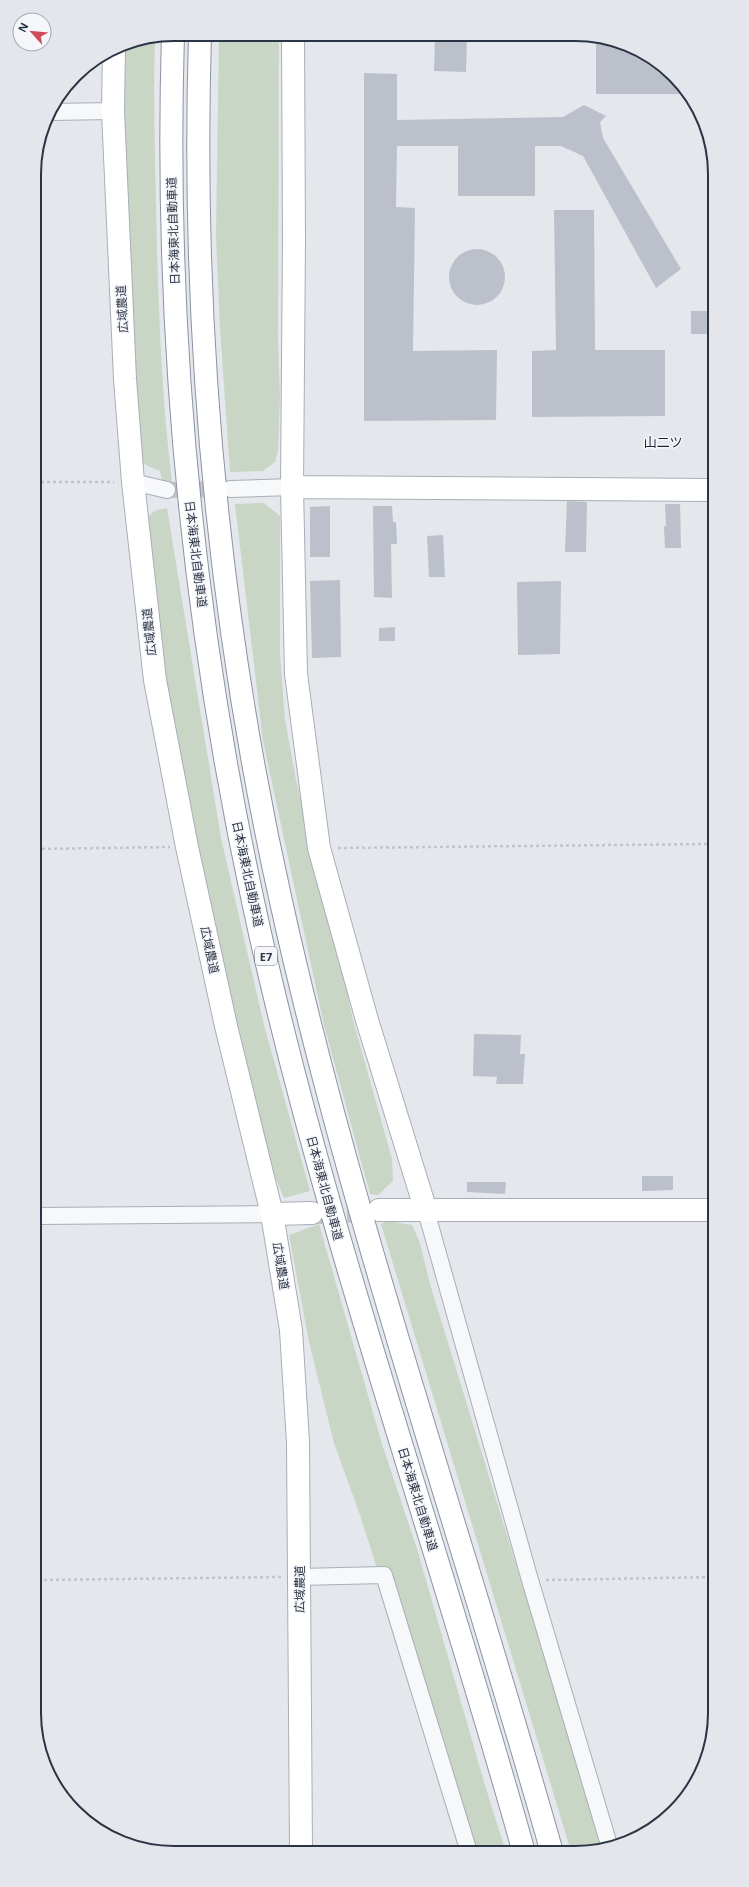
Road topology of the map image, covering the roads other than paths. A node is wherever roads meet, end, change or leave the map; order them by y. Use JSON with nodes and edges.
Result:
{"nodes":[{"id":1,"x":173,"y":41,"type":"edge"},
{"id":2,"x":200,"y":41,"type":"edge"},
{"id":3,"x":293,"y":41,"type":"edge"},
{"id":4,"x":114,"y":56,"type":"edge"},
{"id":5,"x":113,"y":111,"type":"junction"},
{"id":6,"x":57,"y":112,"type":"edge"},
{"id":7,"x":133,"y":482,"type":"junction"},
{"id":8,"x":292,"y":487,"type":"junction"},
{"id":9,"x":230,"y":489,"type":"tunnel mouth"},
{"id":10,"x":167,"y":490,"type":"tunnel mouth"},
{"id":11,"x":708,"y":490,"type":"edge"},
{"id":12,"x":379,"y":1210,"type":"tunnel mouth"},
{"id":13,"x":708,"y":1210,"type":"edge"},
{"id":14,"x":426,"y":1211,"type":"junction"},
{"id":15,"x":312,"y":1213,"type":"tunnel mouth"},
{"id":16,"x":272,"y":1214,"type":"junction"},
{"id":17,"x":41,"y":1216,"type":"edge"},
{"id":18,"x":299,"y":1577,"type":"junction"},
{"id":19,"x":608,"y":1841,"type":"edge"},
{"id":20,"x":301,"y":1846,"type":"edge"},
{"id":21,"x":467,"y":1846,"type":"edge"},
{"id":22,"x":522,"y":1846,"type":"edge"},
{"id":23,"x":550,"y":1846,"type":"edge"}],
"edges":[{"from":1,"to":22,"type":"main road","name":"日本海東北自動車道","number":"E7"},
{"from":2,"to":23,"type":"main road","number":"E7"},
{"from":3,"to":8,"type":"main road"},
{"from":4,"to":5,"type":"main road","name":"広域農道"},
{"from":5,"to":6,"type":"street"},
{"from":5,"to":7,"type":"main road","name":"広域農道"},
{"from":7,"to":10,"type":"street"},
{"from":7,"to":16,"type":"main road","name":"広域農道"},
{"from":8,"to":9,"type":"street"},
{"from":8,"to":11,"type":"main road"},
{"from":8,"to":14,"type":"main road"},
{"from":12,"to":14,"type":"main road"},
{"from":13,"to":14,"type":"main road"},
{"from":14,"to":19,"type":"street"},
{"from":15,"to":16,"type":"main road"},
{"from":16,"to":17,"type":"street"},
{"from":16,"to":18,"type":"main road","name":"広域農道"},
{"from":18,"to":20,"type":"main road","name":"広域農道"},
{"from":18,"to":21,"type":"street"}]}
